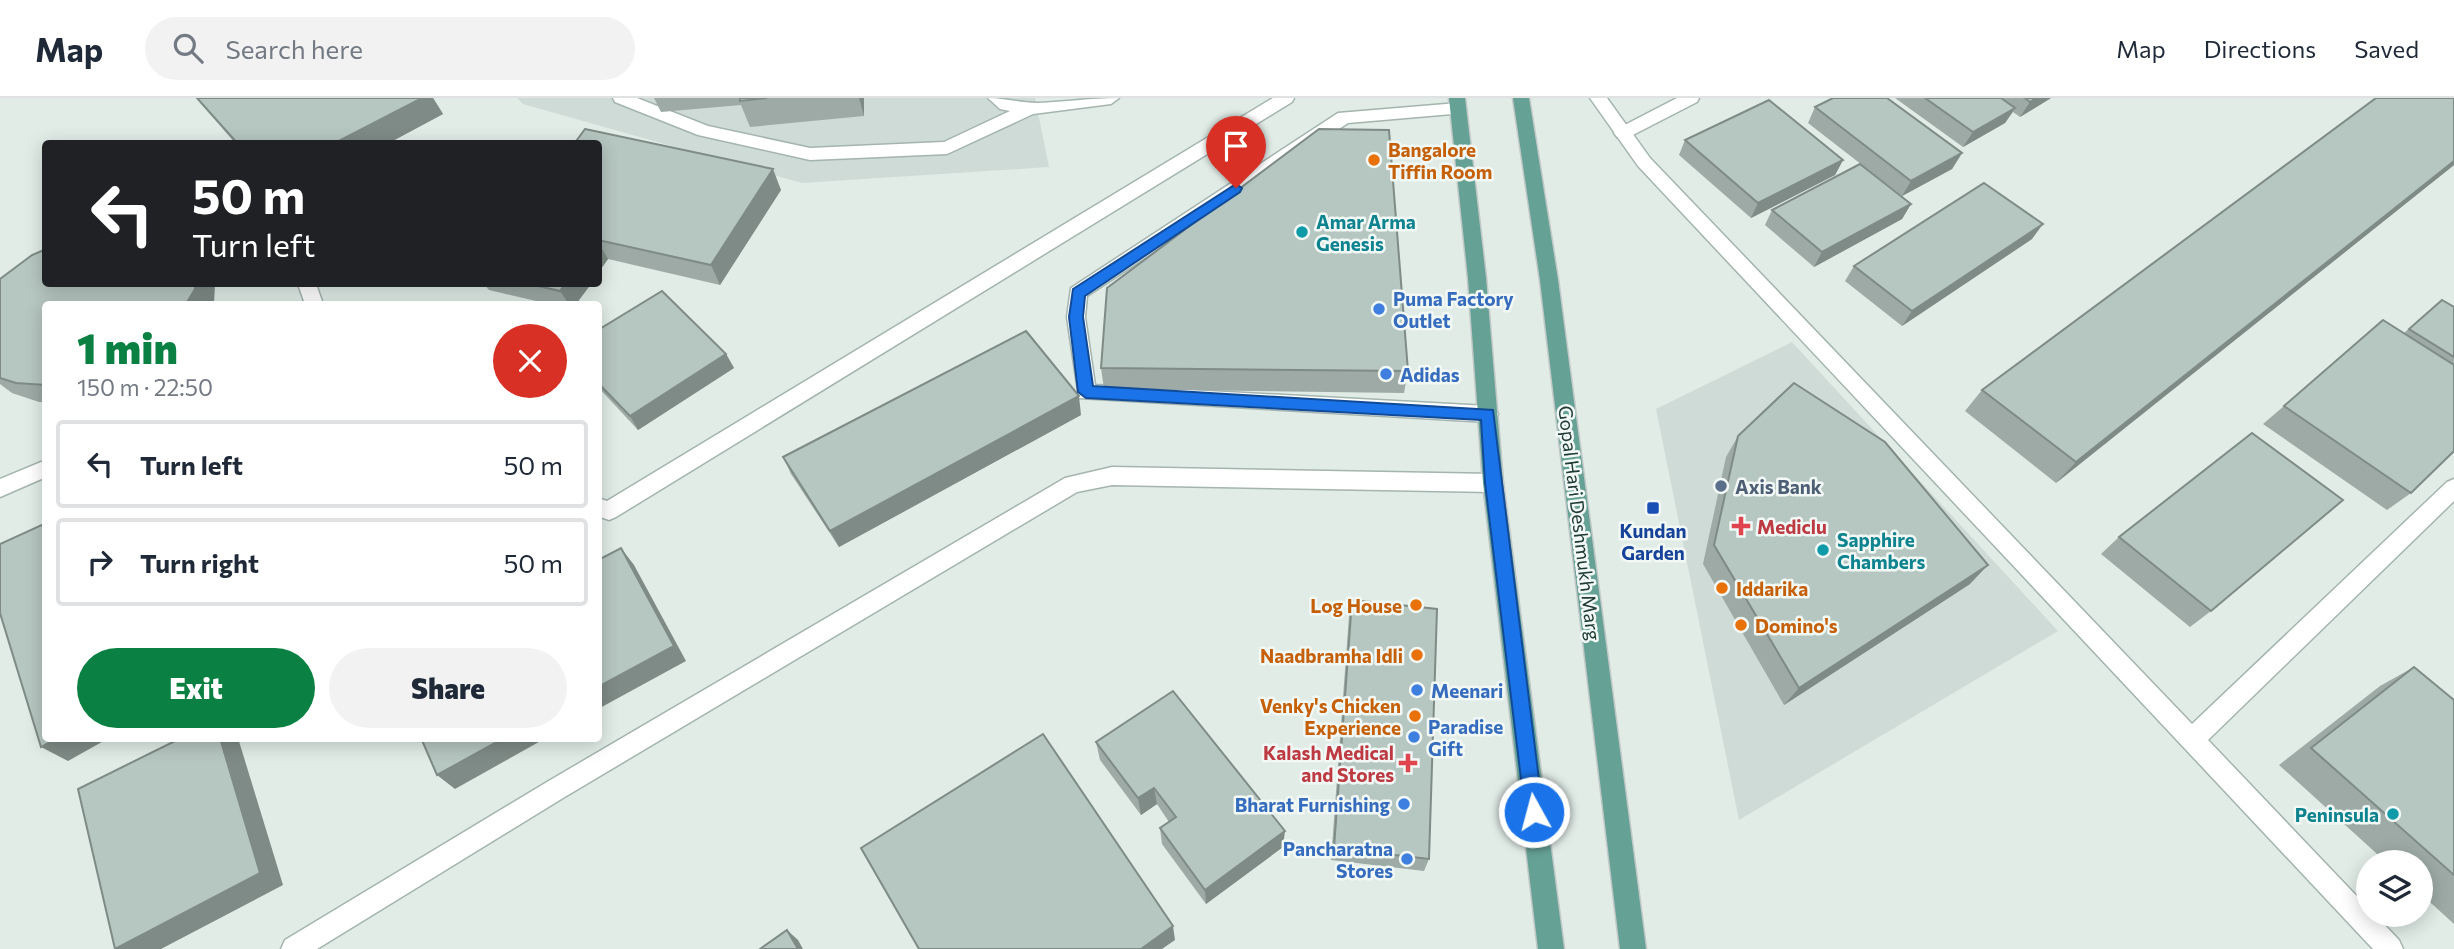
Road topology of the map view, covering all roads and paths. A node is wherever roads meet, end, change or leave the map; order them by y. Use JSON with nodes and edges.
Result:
{"nodes":[{"id":1,"x":621,"y":98,"type":"edge"},
{"id":2,"x":996,"y":98,"type":"edge"},
{"id":3,"x":1111,"y":98,"type":"edge"},
{"id":4,"x":1286,"y":98,"type":"edge"},
{"id":5,"x":1521,"y":98,"type":"edge"},
{"id":6,"x":1598,"y":98,"type":"edge"},
{"id":7,"x":1691,"y":98,"type":"edge"},
{"id":8,"x":1458,"y":104,"type":"edge"},
{"id":9,"x":1028,"y":110,"type":"junction"},
{"id":10,"x":1623,"y":133,"type":"junction"},
{"id":11,"x":1488,"y":414,"type":"junction"},
{"id":12,"x":42,"y":470,"type":"edge"},
{"id":13,"x":1493,"y":483,"type":"junction"},
{"id":14,"x":0,"y":488,"type":"edge"},
{"id":15,"x":2454,"y":488,"type":"edge"},
{"id":16,"x":602,"y":508,"type":"edge"},
{"id":17,"x":2192,"y":740,"type":"junction"},
{"id":18,"x":294,"y":949,"type":"edge"},
{"id":19,"x":1551,"y":949,"type":"edge"},
{"id":20,"x":1633,"y":949,"type":"edge"},
{"id":21,"x":2390,"y":949,"type":"edge"}],
"edges":[{"from":1,"to":9,"type":"street"},
{"from":2,"to":9,"type":"street"},
{"from":3,"to":9,"type":"street"},
{"from":4,"to":16,"type":"street"},
{"from":5,"to":20,"type":"main road","name":"Gopal Hari Deshmukh Marg"},
{"from":6,"to":10,"type":"street"},
{"from":7,"to":10,"type":"street"},
{"from":8,"to":11,"type":"main road"},
{"from":8,"to":11,"type":"street"},
{"from":10,"to":17,"type":"street"},
{"from":11,"to":13,"type":"main road"},
{"from":12,"to":14,"type":"street"},
{"from":13,"to":18,"type":"street"},
{"from":13,"to":19,"type":"main road"},
{"from":15,"to":17,"type":"street"},
{"from":17,"to":21,"type":"street"}]}
